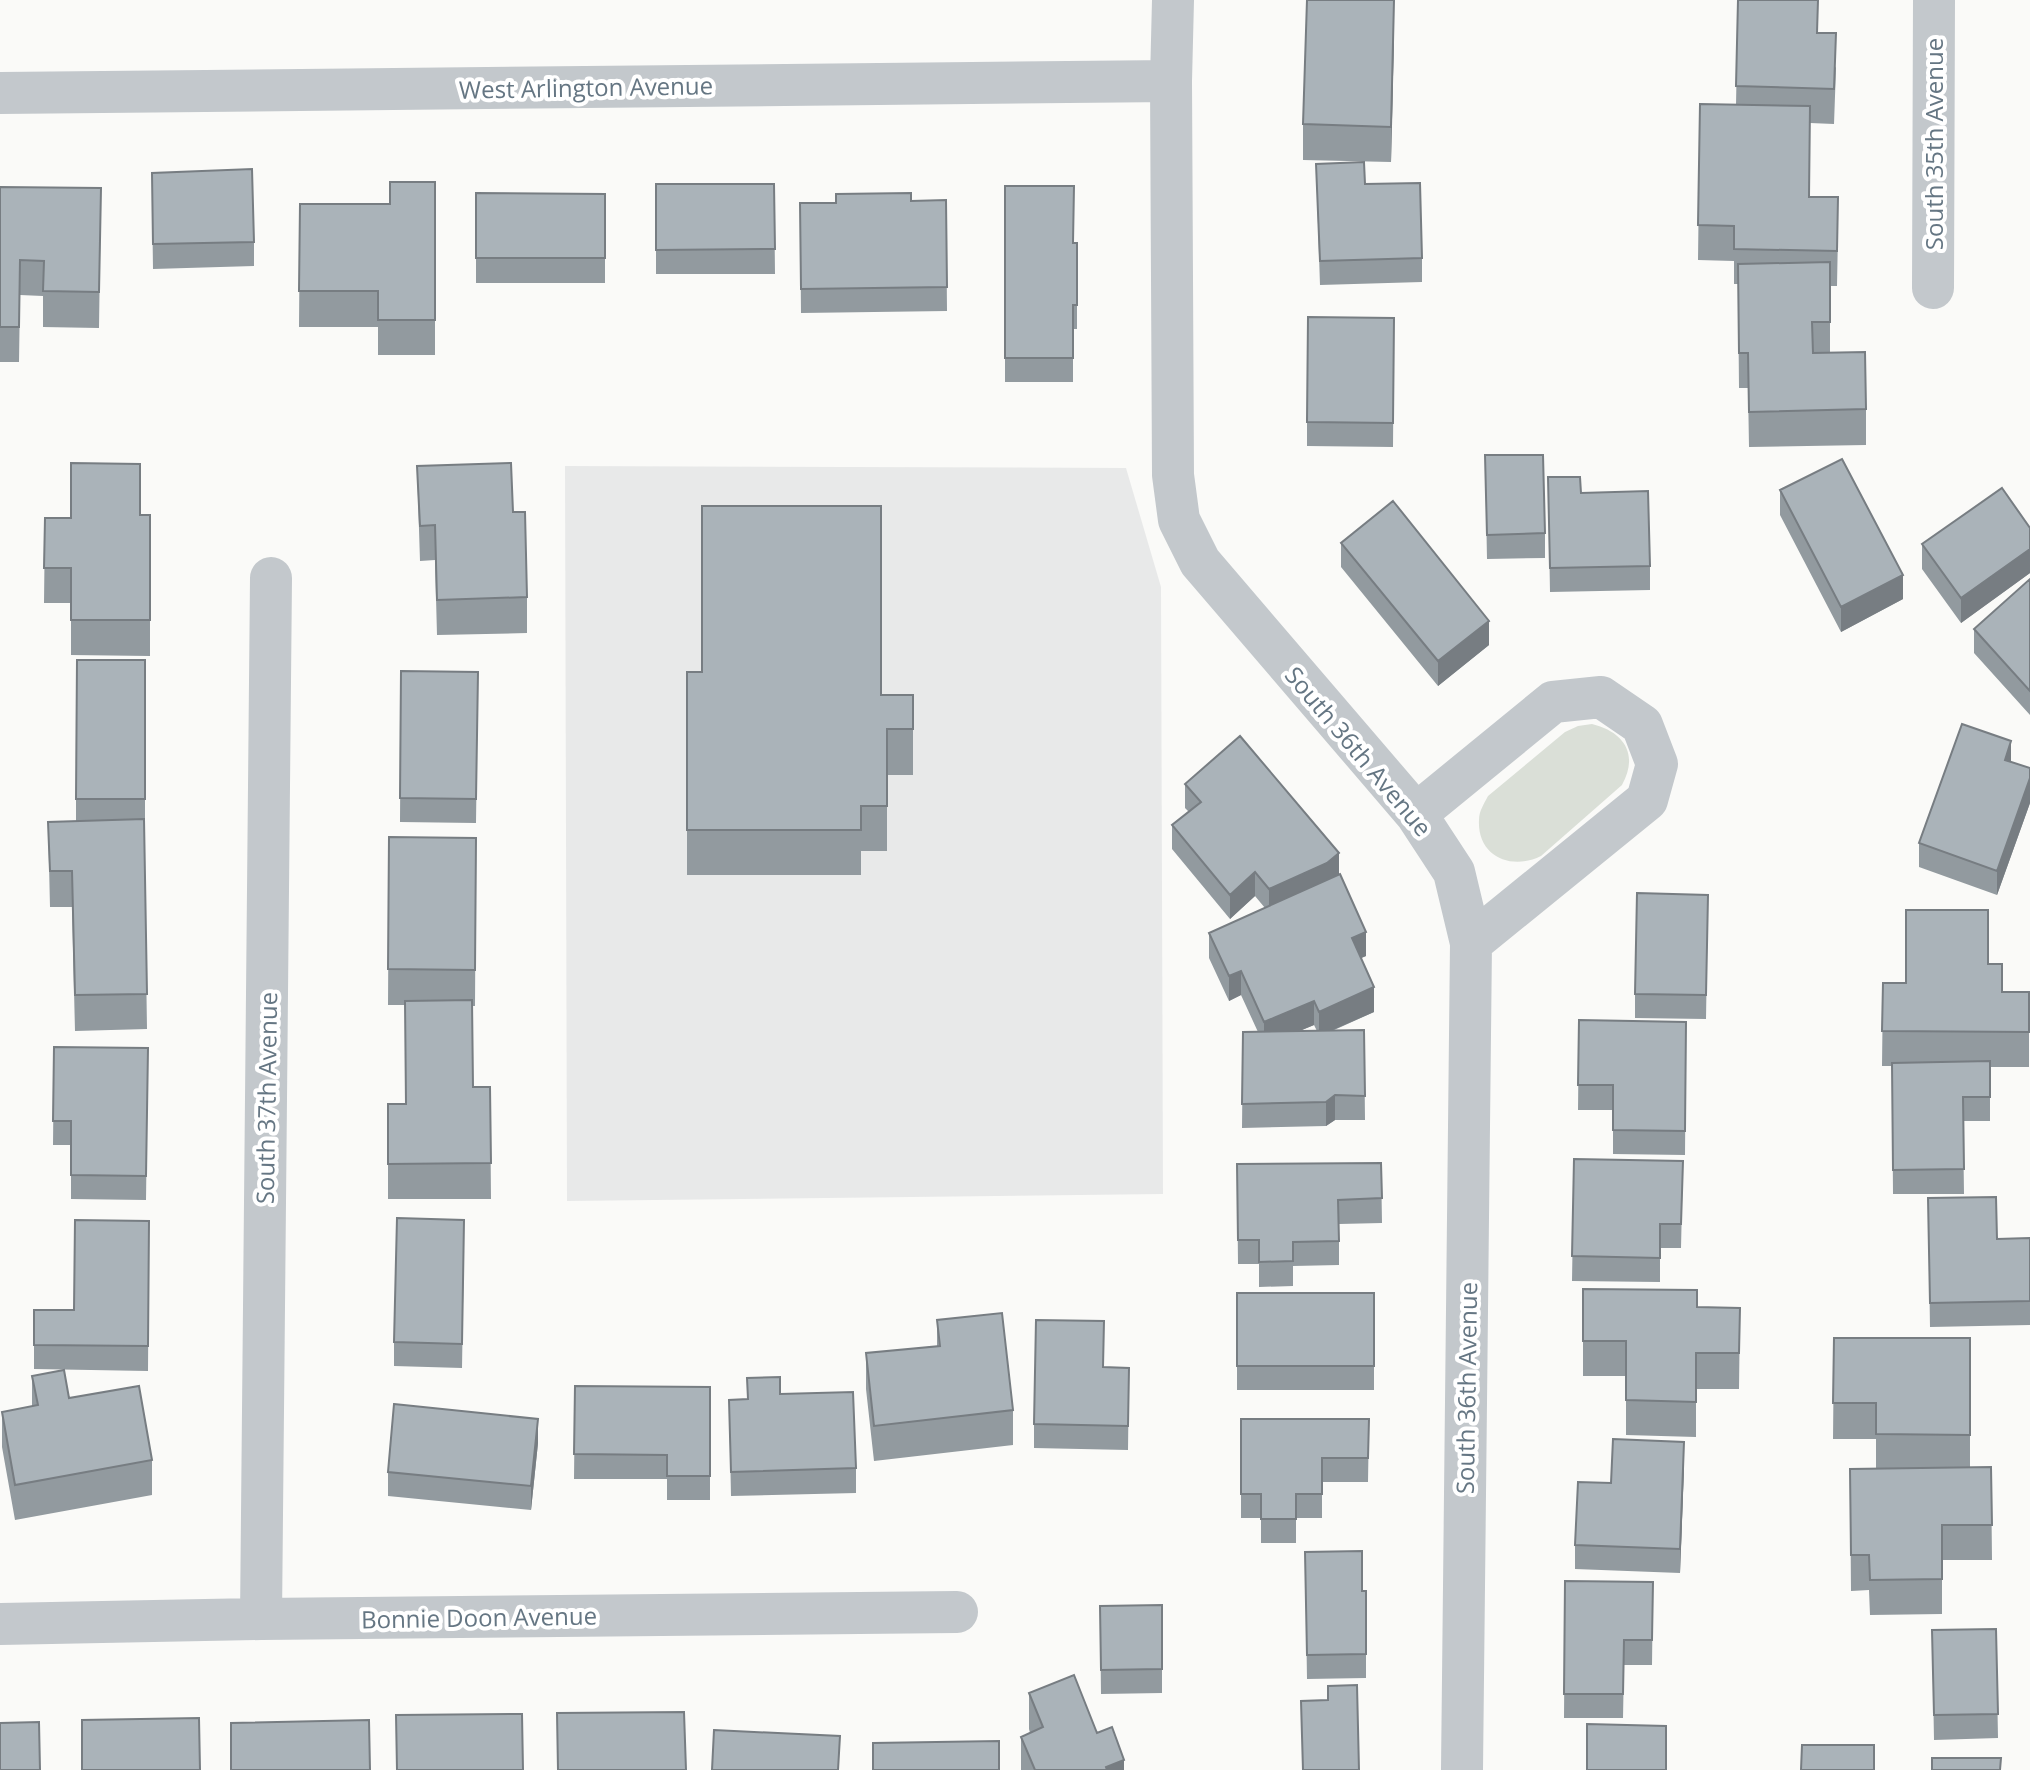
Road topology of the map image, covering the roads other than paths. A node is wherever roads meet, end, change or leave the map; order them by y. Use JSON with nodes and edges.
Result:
{"nodes":[{"id":1,"x":1173,"y":0,"type":"edge"},
{"id":2,"x":1934,"y":0,"type":"edge"},
{"id":3,"x":1171,"y":81,"type":"junction"},
{"id":4,"x":0,"y":93,"type":"edge"},
{"id":5,"x":1933,"y":288,"type":"dead end"},
{"id":6,"x":271,"y":578,"type":"dead end"},
{"id":7,"x":1416,"y":814,"type":"junction"},
{"id":8,"x":1471,"y":943,"type":"junction"},
{"id":9,"x":957,"y":1612,"type":"dead end"},
{"id":10,"x":261,"y":1619,"type":"junction"},
{"id":11,"x":0,"y":1624,"type":"edge"},
{"id":12,"x":1462,"y":1770,"type":"edge"}],
"edges":[{"from":1,"to":3,"type":"street","name":"South 36th Avenue"},
{"from":2,"to":5,"type":"street","name":"South 35th Avenue"},
{"from":3,"to":4,"type":"street","name":"West Arlington Avenue"},
{"from":3,"to":7,"type":"street","name":"South 36th Avenue"},
{"from":6,"to":10,"type":"street","name":"South 37th Avenue"},
{"from":7,"to":8,"type":"street","name":"South 36th Avenue"},
{"from":7,"to":8,"type":"street"},
{"from":8,"to":12,"type":"street","name":"South 36th Avenue"},
{"from":9,"to":10,"type":"street","name":"Bonnie Doon Avenue"},
{"from":10,"to":11,"type":"street","name":"Bonnie Doon Avenue"}]}
